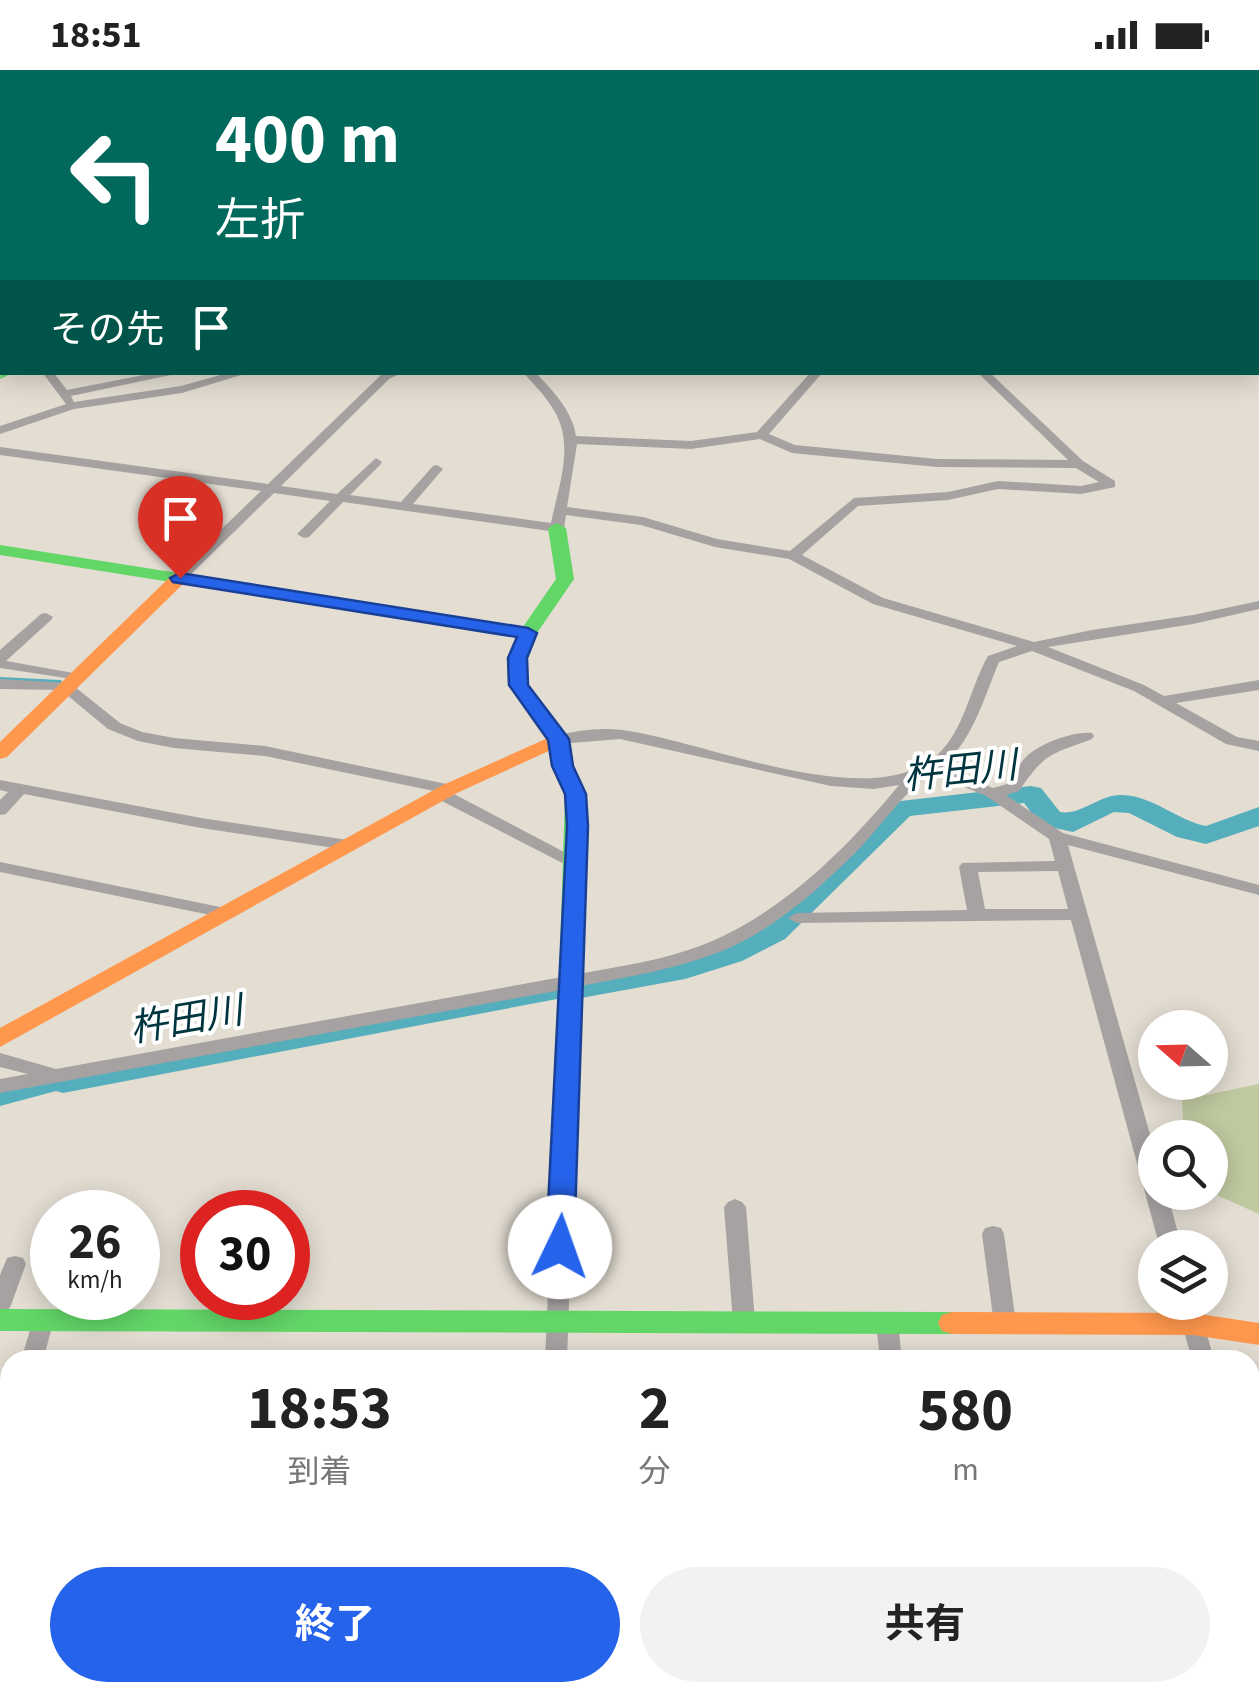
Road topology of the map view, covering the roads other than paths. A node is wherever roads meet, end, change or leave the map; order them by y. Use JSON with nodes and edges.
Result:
{"nodes":[{"id":1,"x":49,"y":375,"type":"edge"},
{"id":2,"x":151,"y":375,"type":"edge"},
{"id":3,"x":191,"y":375,"type":"edge"},
{"id":4,"x":234,"y":375,"type":"edge"},
{"id":5,"x":388,"y":375,"type":"edge"},
{"id":6,"x":531,"y":375,"type":"edge"},
{"id":7,"x":815,"y":375,"type":"edge"},
{"id":8,"x":985,"y":375,"type":"edge"},
{"id":9,"x":122,"y":378,"type":"edge"},
{"id":10,"x":199,"y":384,"type":"junction"},
{"id":11,"x":68,"y":400,"type":"junction"},
{"id":12,"x":0,"y":430,"type":"edge"},
{"id":13,"x":761,"y":435,"type":"junction"},
{"id":14,"x":573,"y":440,"type":"junction"},
{"id":15,"x":0,"y":451,"type":"edge"},
{"id":16,"x":376,"y":462,"type":"dead end"},
{"id":17,"x":1079,"y":464,"type":"junction"},
{"id":18,"x":438,"y":469,"type":"dead end"},
{"id":19,"x":270,"y":490,"type":"junction"},
{"id":20,"x":338,"y":499,"type":"junction"},
{"id":21,"x":404,"y":507,"type":"junction"},
{"id":22,"x":558,"y":519,"type":"junction"},
{"id":23,"x":304,"y":534,"type":"dead end"},
{"id":24,"x":0,"y":550,"type":"edge"},
{"id":25,"x":793,"y":556,"type":"junction"},
{"id":26,"x":180,"y":578,"type":"junction"},
{"id":27,"x":1259,"y":605,"type":"edge"},
{"id":28,"x":46,"y":618,"type":"dead end"},
{"id":29,"x":528,"y":633,"type":"junction"},
{"id":30,"x":1029,"y":645,"type":"junction"},
{"id":31,"x":0,"y":661,"type":"edge"},
{"id":32,"x":70,"y":682,"type":"junction"},
{"id":33,"x":0,"y":684,"type":"edge"},
{"id":34,"x":1259,"y":685,"type":"edge"},
{"id":35,"x":1158,"y":700,"type":"junction"},
{"id":36,"x":1086,"y":736,"type":"dead end"},
{"id":37,"x":558,"y":739,"type":"junction"},
{"id":38,"x":1259,"y":746,"type":"edge"},
{"id":39,"x":0,"y":754,"type":"edge"},
{"id":40,"x":923,"y":772,"type":"junction"},
{"id":41,"x":0,"y":785,"type":"edge"},
{"id":42,"x":20,"y":789,"type":"junction"},
{"id":43,"x":445,"y":792,"type":"junction"},
{"id":44,"x":998,"y":796,"type":"junction"},
{"id":45,"x":0,"y":810,"type":"edge"},
{"id":46,"x":1057,"y":837,"type":"junction"},
{"id":47,"x":348,"y":845,"type":"junction"},
{"id":48,"x":576,"y":863,"type":"junction"},
{"id":49,"x":1066,"y":866,"type":"junction"},
{"id":50,"x":0,"y":868,"type":"edge"},
{"id":51,"x":1259,"y":890,"type":"edge"},
{"id":52,"x":225,"y":914,"type":"junction"},
{"id":53,"x":1080,"y":914,"type":"junction"},
{"id":54,"x":977,"y":915,"type":"junction"},
{"id":55,"x":798,"y":918,"type":"dead end"},
{"id":56,"x":571,"y":982,"type":"junction"},
{"id":57,"x":0,"y":1039,"type":"edge"},
{"id":58,"x":0,"y":1060,"type":"edge"},
{"id":59,"x":54,"y":1075,"type":"junction"},
{"id":60,"x":0,"y":1086,"type":"edge"},
{"id":61,"x":1138,"y":1125,"type":"edge"},
{"id":62,"x":735,"y":1207,"type":"dead end"},
{"id":63,"x":993,"y":1234,"type":"dead end"},
{"id":64,"x":15,"y":1264,"type":"dead end"},
{"id":65,"x":0,"y":1305,"type":"edge"},
{"id":66,"x":1138,"y":1316,"type":"edge"},
{"id":67,"x":0,"y":1320,"type":"edge"},
{"id":68,"x":30,"y":1320,"type":"edge"},
{"id":69,"x":43,"y":1320,"type":"joint"},
{"id":70,"x":1192,"y":1320,"type":"edge"},
{"id":71,"x":1213,"y":1320,"type":"edge"},
{"id":72,"x":556,"y":1322,"type":"junction"},
{"id":73,"x":744,"y":1322,"type":"junction"},
{"id":74,"x":887,"y":1323,"type":"junction"},
{"id":75,"x":1005,"y":1324,"type":"junction"},
{"id":76,"x":1259,"y":1334,"type":"edge"},
{"id":77,"x":35,"y":1350,"type":"edge"},
{"id":78,"x":556,"y":1350,"type":"edge"},
{"id":79,"x":889,"y":1350,"type":"edge"},
{"id":80,"x":1199,"y":1350,"type":"edge"}],
"edges":[{"from":1,"to":11,"type":"street"},
{"from":2,"to":9,"type":"street"},
{"from":3,"to":10,"type":"street"},
{"from":4,"to":10,"type":"street"},
{"from":5,"to":19,"type":"street"},
{"from":6,"to":14,"type":"street"},
{"from":7,"to":13,"type":"street"},
{"from":8,"to":17,"type":"street"},
{"from":9,"to":11,"type":"street"},
{"from":10,"to":11,"type":"street"},
{"from":11,"to":12,"type":"street"},
{"from":13,"to":14,"type":"street"},
{"from":13,"to":17,"type":"street"},
{"from":14,"to":22,"type":"street"},
{"from":15,"to":19,"type":"street"},
{"from":16,"to":20,"type":"street"},
{"from":17,"to":25,"type":"street"},
{"from":18,"to":21,"type":"street"},
{"from":19,"to":20,"type":"street"},
{"from":19,"to":26,"type":"street"},
{"from":20,"to":21,"type":"street"},
{"from":20,"to":23,"type":"street"},
{"from":21,"to":22,"type":"street"},
{"from":22,"to":25,"type":"street"},
{"from":22,"to":29,"type":"street"},
{"from":24,"to":26,"type":"street"},
{"from":25,"to":30,"type":"street"},
{"from":26,"to":29,"type":"street"},
{"from":26,"to":32,"type":"street"},
{"from":27,"to":30,"type":"street"},
{"from":28,"to":31,"type":"street"},
{"from":29,"to":37,"type":"street"},
{"from":30,"to":35,"type":"street"},
{"from":30,"to":40,"type":"street"},
{"from":31,"to":32,"type":"street"},
{"from":32,"to":33,"type":"street"},
{"from":32,"to":39,"type":"street"},
{"from":32,"to":43,"type":"street"},
{"from":34,"to":35,"type":"street"},
{"from":35,"to":38,"type":"street"},
{"from":36,"to":44,"type":"street"},
{"from":37,"to":40,"type":"street"},
{"from":37,"to":43,"type":"street"},
{"from":37,"to":48,"type":"street"},
{"from":40,"to":44,"type":"street"},
{"from":40,"to":56,"type":"street"},
{"from":41,"to":42,"type":"street"},
{"from":42,"to":45,"type":"street"},
{"from":42,"to":47,"type":"street"},
{"from":43,"to":47,"type":"street"},
{"from":43,"to":48,"type":"street"},
{"from":44,"to":46,"type":"street"},
{"from":46,"to":49,"type":"street"},
{"from":46,"to":51,"type":"street"},
{"from":47,"to":52,"type":"street"},
{"from":48,"to":56,"type":"street"},
{"from":49,"to":53,"type":"street"},
{"from":49,"to":54,"type":"street"},
{"from":50,"to":52,"type":"street"},
{"from":52,"to":57,"type":"street"},
{"from":53,"to":54,"type":"street"},
{"from":53,"to":61,"type":"street"},
{"from":54,"to":55,"type":"street"},
{"from":56,"to":59,"type":"street"},
{"from":56,"to":72,"type":"street"},
{"from":58,"to":59,"type":"street"},
{"from":59,"to":60,"type":"street"},
{"from":62,"to":73,"type":"street"},
{"from":63,"to":75,"type":"street"},
{"from":64,"to":65,"type":"street"},
{"from":66,"to":75,"type":"street"},
{"from":67,"to":68,"type":"street"},
{"from":69,"to":72,"type":"street"},
{"from":69,"to":77,"type":"street"},
{"from":70,"to":80,"type":"street"},
{"from":71,"to":76,"type":"street"},
{"from":72,"to":73,"type":"street"},
{"from":72,"to":78,"type":"street"},
{"from":73,"to":74,"type":"street"},
{"from":74,"to":75,"type":"street"},
{"from":74,"to":79,"type":"street"}]}
